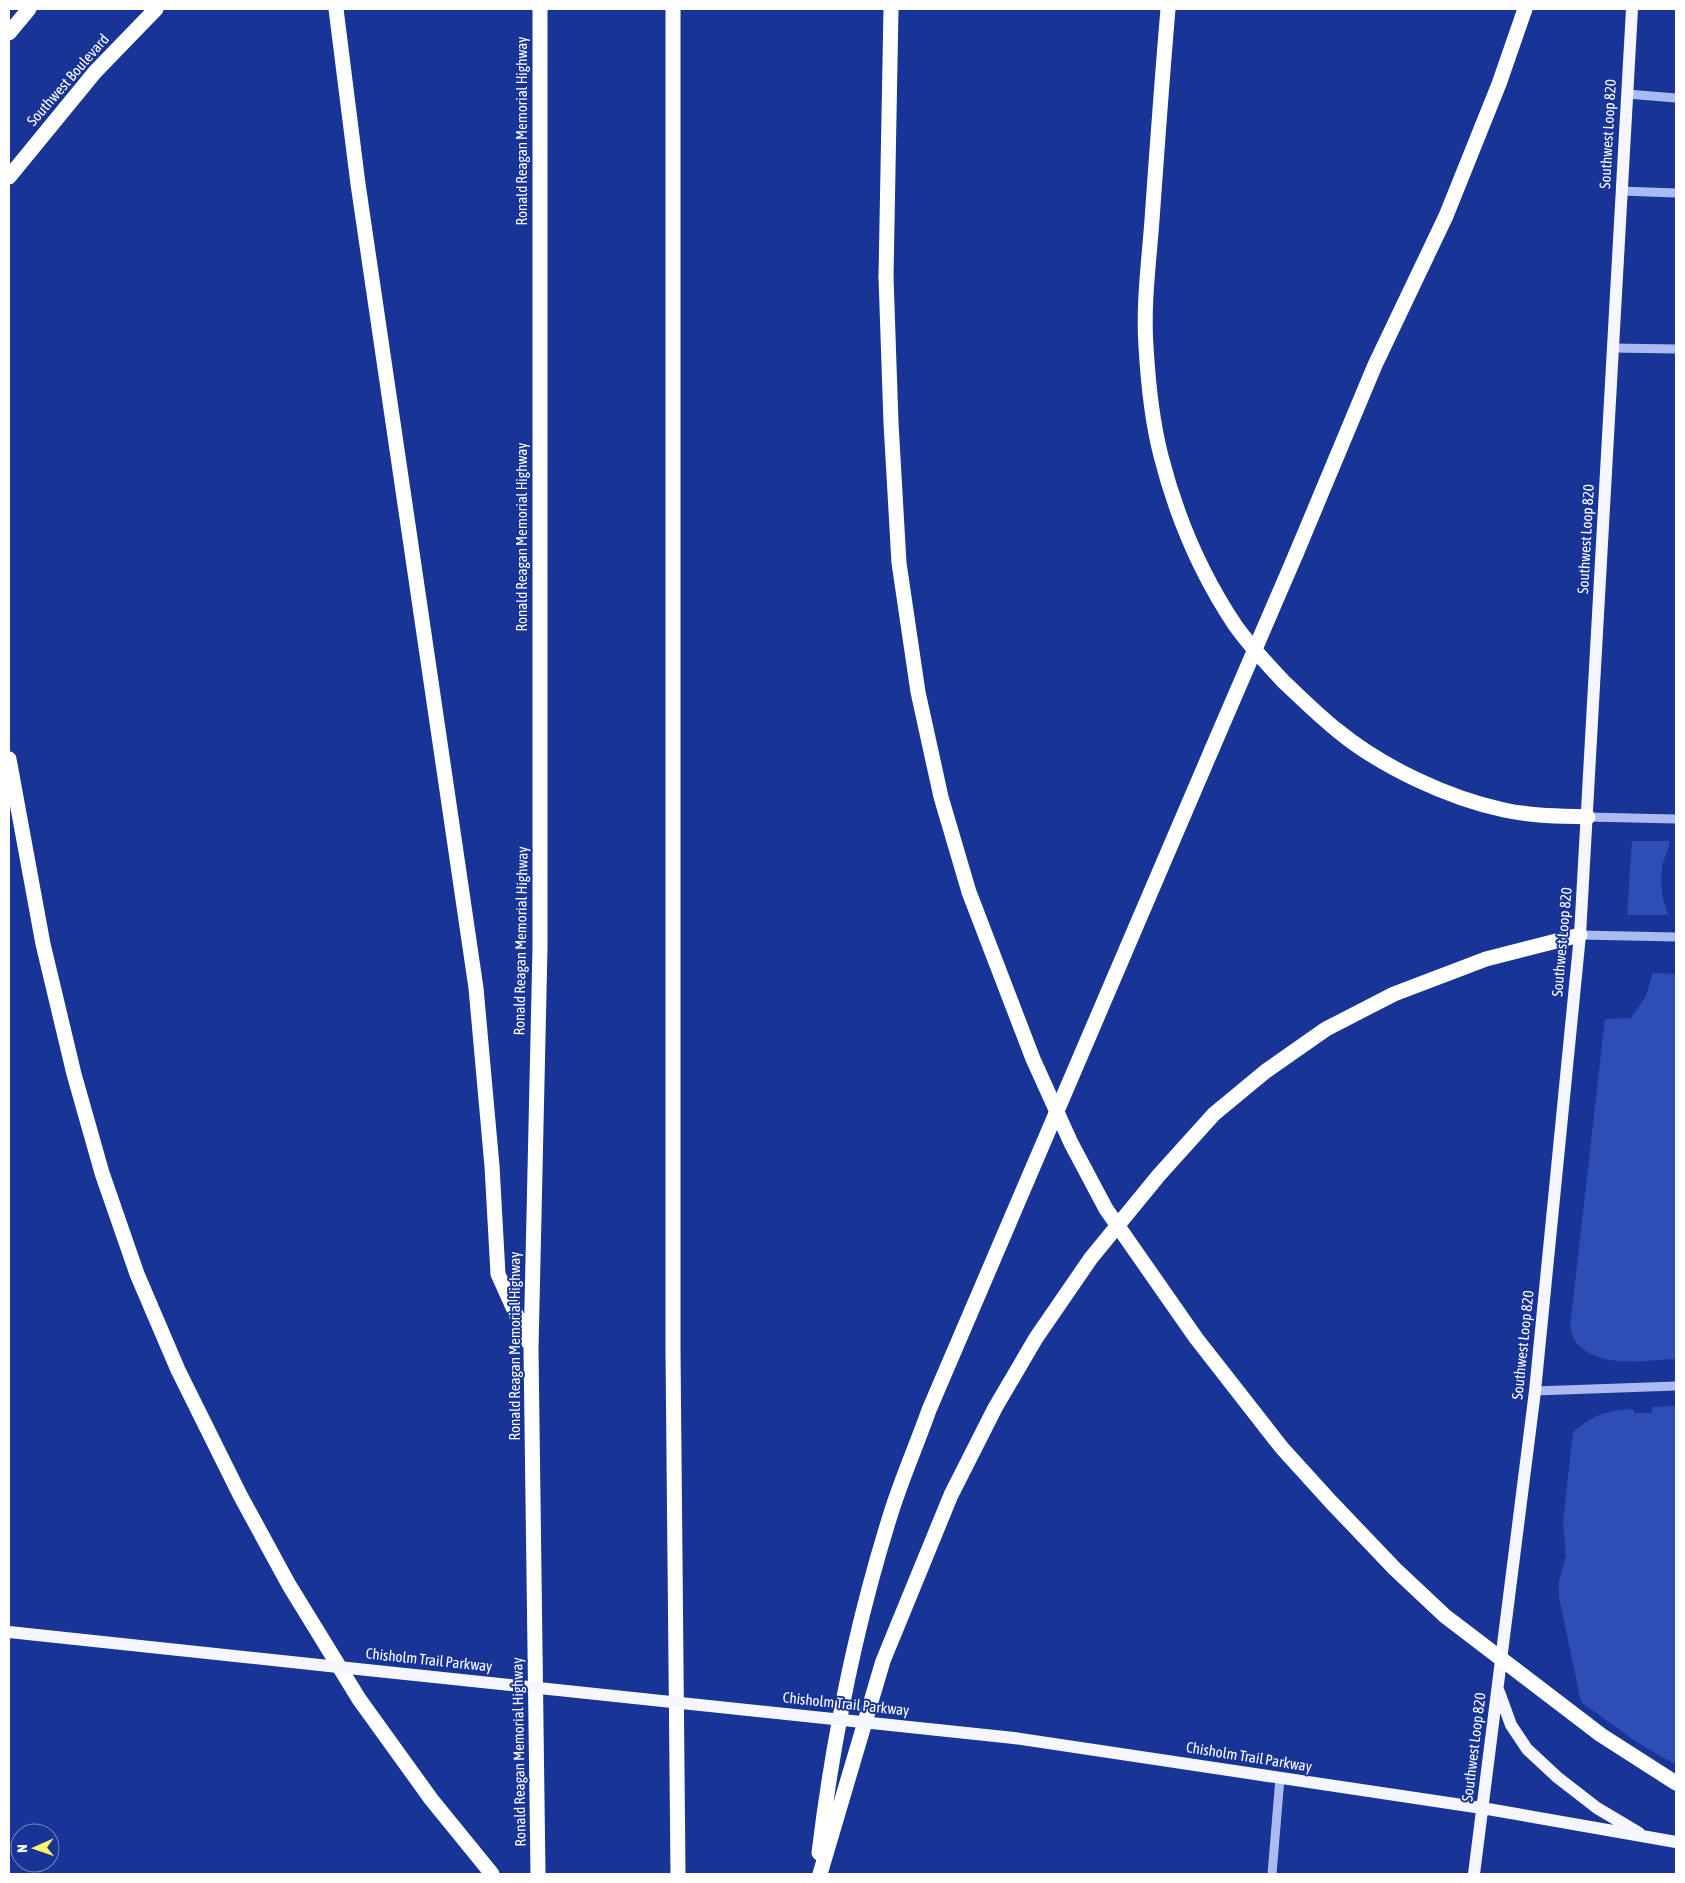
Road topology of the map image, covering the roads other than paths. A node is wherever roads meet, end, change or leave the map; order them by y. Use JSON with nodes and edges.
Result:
{"nodes":[{"id":1,"x":29,"y":9,"type":"edge"},
{"id":2,"x":156,"y":9,"type":"edge"},
{"id":3,"x":163,"y":9,"type":"edge"},
{"id":4,"x":336,"y":9,"type":"edge"},
{"id":5,"x":540,"y":9,"type":"edge"},
{"id":6,"x":673,"y":9,"type":"edge"},
{"id":7,"x":891,"y":9,"type":"edge"},
{"id":8,"x":1168,"y":9,"type":"edge"},
{"id":9,"x":1525,"y":9,"type":"edge"},
{"id":10,"x":1632,"y":9,"type":"edge"},
{"id":11,"x":9,"y":33,"type":"edge"},
{"id":12,"x":95,"y":72,"type":"junction"},
{"id":13,"x":1627,"y":94,"type":"junction"},
{"id":14,"x":1676,"y":98,"type":"edge"},
{"id":15,"x":9,"y":176,"type":"edge"},
{"id":16,"x":1621,"y":190,"type":"junction"},
{"id":17,"x":1676,"y":193,"type":"edge"},
{"id":18,"x":1613,"y":348,"type":"junction"},
{"id":19,"x":1676,"y":349,"type":"edge"},
{"id":20,"x":9,"y":759,"type":"edge"},
{"id":21,"x":1588,"y":817,"type":"junction"},
{"id":22,"x":1676,"y":818,"type":"edge"},
{"id":23,"x":1580,"y":935,"type":"junction"},
{"id":24,"x":1676,"y":937,"type":"edge"},
{"id":25,"x":531,"y":1349,"type":"junction"},
{"id":26,"x":1676,"y":1386,"type":"edge"},
{"id":27,"x":1535,"y":1391,"type":"junction"},
{"id":28,"x":9,"y":1632,"type":"edge"},
{"id":29,"x":1498,"y":1688,"type":"junction"},
{"id":30,"x":1280,"y":1778,"type":"junction"},
{"id":31,"x":1676,"y":1783,"type":"edge"},
{"id":32,"x":1482,"y":1808,"type":"junction"},
{"id":33,"x":1646,"y":1837,"type":"junction"},
{"id":34,"x":1676,"y":1842,"type":"edge"},
{"id":35,"x":492,"y":1874,"type":"edge"},
{"id":36,"x":538,"y":1874,"type":"edge"},
{"id":37,"x":678,"y":1874,"type":"edge"},
{"id":38,"x":816,"y":1874,"type":"edge"},
{"id":39,"x":820,"y":1874,"type":"edge"},
{"id":40,"x":1272,"y":1874,"type":"edge"},
{"id":41,"x":1474,"y":1874,"type":"edge"}],
"edges":[{"from":1,"to":11,"type":"highway"},
{"from":2,"to":12,"type":"highway","name":"Southwest Boulevard"},
{"from":3,"to":12,"type":"highway"},
{"from":4,"to":25,"type":"highway"},
{"from":5,"to":25,"type":"highway","name":"Ronald Reagan Memorial Highway"},
{"from":6,"to":37,"type":"highway"},
{"from":7,"to":31,"type":"highway","bridge":true},
{"from":8,"to":21,"type":"highway"},
{"from":9,"to":38,"type":"highway","bridge":true},
{"from":10,"to":13,"type":"main road","name":"Southwest Loop 820"},
{"from":12,"to":15,"type":"highway","name":"Southwest Boulevard"},
{"from":13,"to":14,"type":"street"},
{"from":13,"to":16,"type":"main road","name":"Southwest Loop 820"},
{"from":16,"to":17,"type":"street"},
{"from":16,"to":18,"type":"main road","name":"Southwest Loop 820"},
{"from":18,"to":19,"type":"street"},
{"from":18,"to":21,"type":"main road","name":"Southwest Loop 820"},
{"from":20,"to":35,"type":"highway"},
{"from":21,"to":22,"type":"street"},
{"from":21,"to":23,"type":"main road","name":"Southwest Loop 820"},
{"from":23,"to":24,"type":"street"},
{"from":23,"to":27,"type":"main road","name":"Southwest Loop 820"},
{"from":23,"to":39,"type":"highway"},
{"from":25,"to":36,"type":"highway","name":"Ronald Reagan Memorial Highway"},
{"from":26,"to":27,"type":"street"},
{"from":27,"to":29,"type":"main road","name":"Southwest Loop 820"},
{"from":28,"to":30,"type":"main road","name":"Chisholm Trail Parkway","bridge":true},
{"from":29,"to":32,"type":"main road","name":"Southwest Loop 820"},
{"from":29,"to":33,"type":"main road"},
{"from":30,"to":32,"type":"main road","name":"Chisholm Trail Parkway"},
{"from":30,"to":40,"type":"street"},
{"from":32,"to":33,"type":"main road","name":"Chisholm Trail Parkway"},
{"from":32,"to":41,"type":"main road","name":"Southwest Loop 820"},
{"from":33,"to":34,"type":"main road","name":"Chisholm Trail Parkway"}]}
